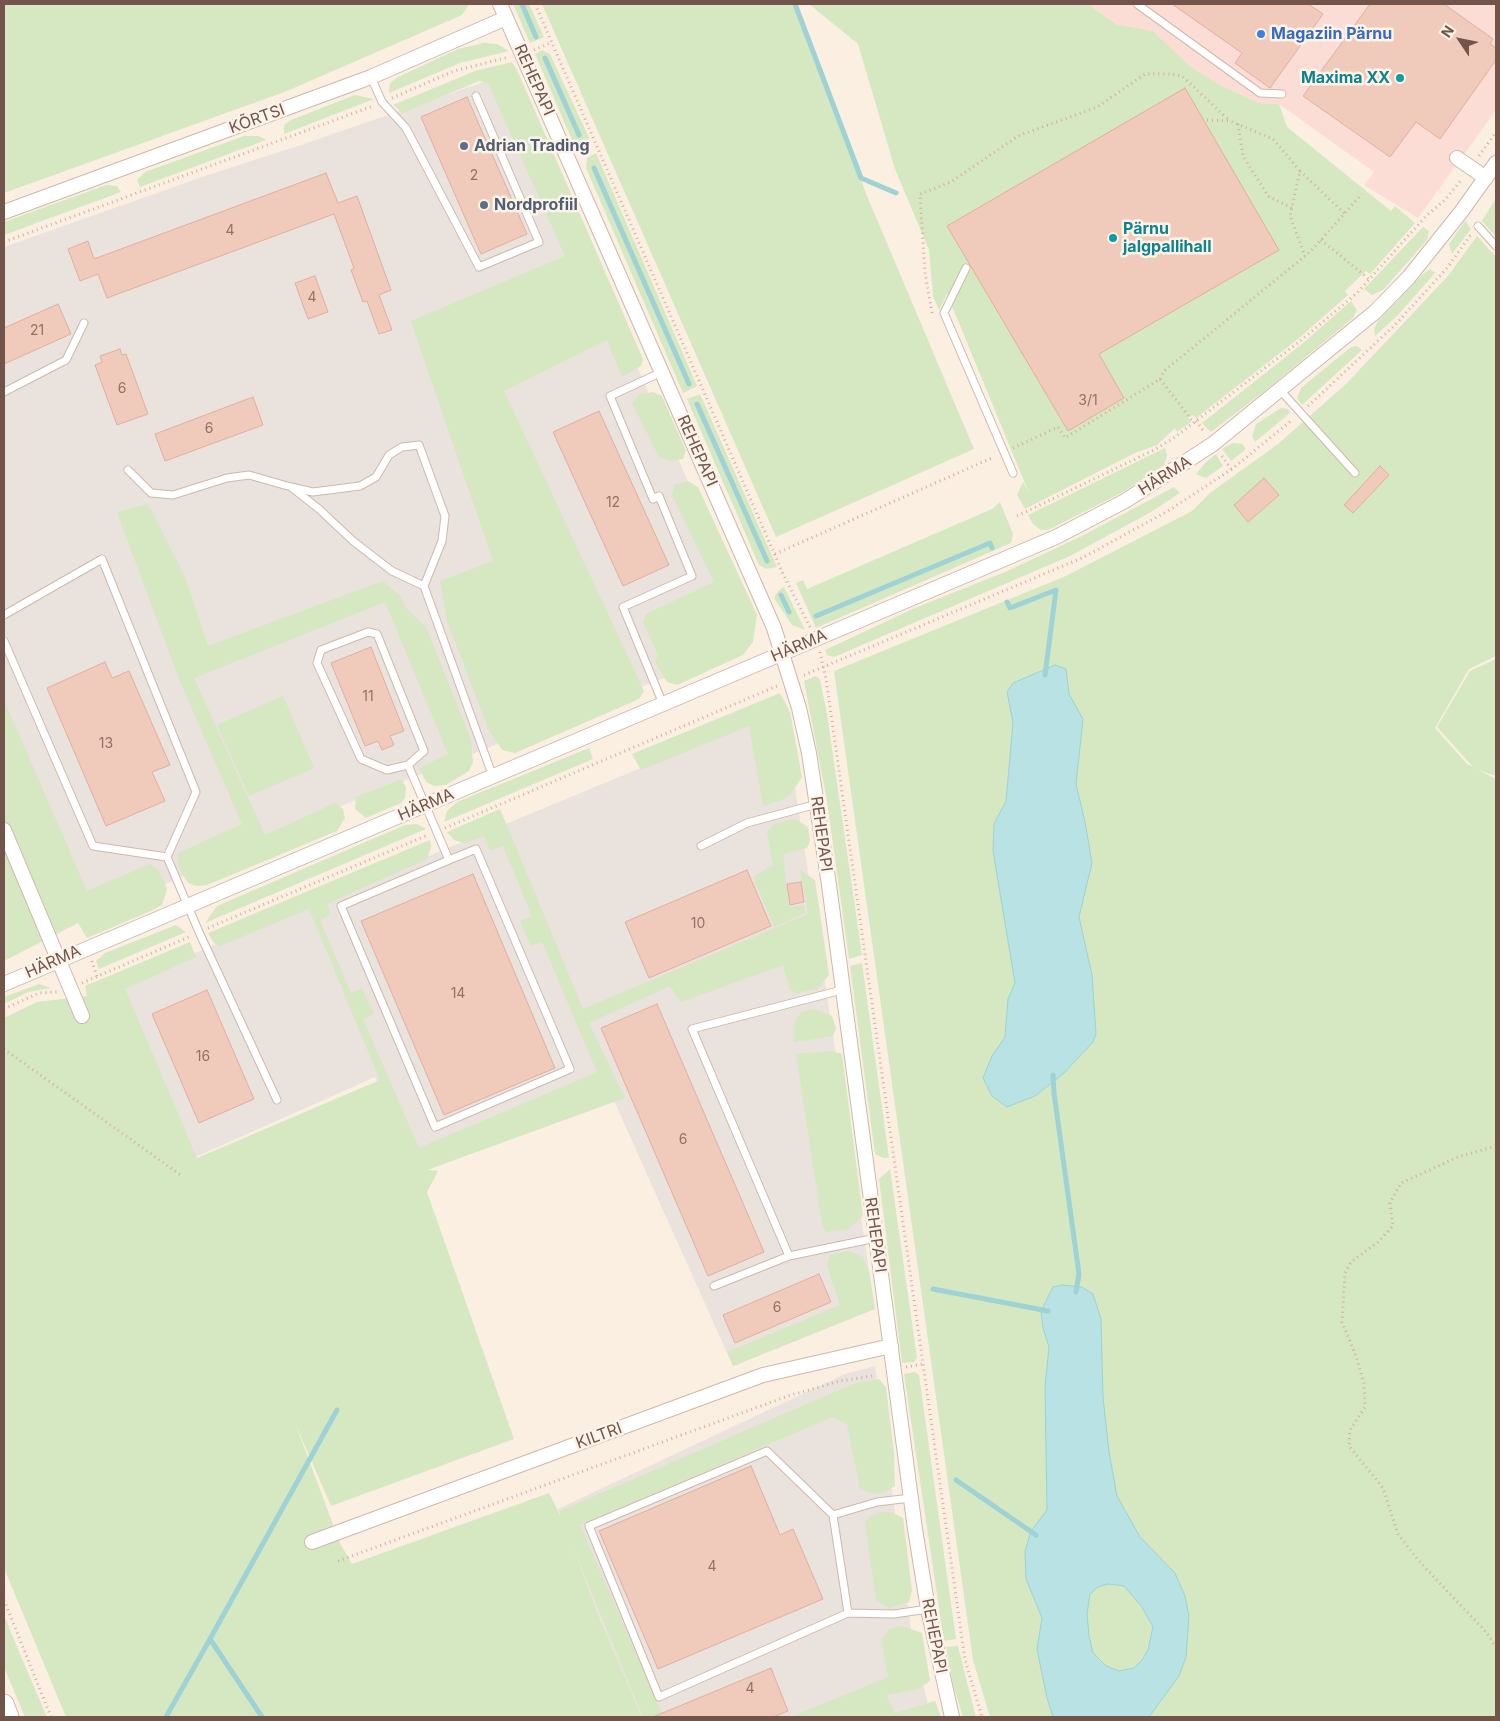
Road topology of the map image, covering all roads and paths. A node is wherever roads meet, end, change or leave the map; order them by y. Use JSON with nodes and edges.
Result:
{"nodes":[{"id":1,"x":500,"y":4,"type":"edge"},
{"id":2,"x":535,"y":4,"type":"edge"},
{"id":3,"x":1137,"y":4,"type":"edge"},
{"id":4,"x":506,"y":18,"type":"junction"},
{"id":5,"x":499,"y":59,"type":"dead end"},
{"id":6,"x":371,"y":77,"type":"junction"},
{"id":7,"x":1282,"y":94,"type":"dead end"},
{"id":8,"x":476,"y":96,"type":"dead end"},
{"id":9,"x":382,"y":102,"type":"junction"},
{"id":10,"x":1207,"y":120,"type":"dead end"},
{"id":11,"x":1230,"y":121,"type":"junction"},
{"id":12,"x":1238,"y":124,"type":"junction"},
{"id":13,"x":1496,"y":132,"type":"edge"},
{"id":14,"x":1457,"y":158,"type":"dead end"},
{"id":15,"x":1496,"y":163,"type":"edge"},
{"id":16,"x":1470,"y":168,"type":"junction"},
{"id":17,"x":1300,"y":171,"type":"junction"},
{"id":18,"x":1486,"y":178,"type":"junction"},
{"id":19,"x":1362,"y":194,"type":"dead end"},
{"id":20,"x":1292,"y":208,"type":"junction"},
{"id":21,"x":4,"y":212,"type":"edge"},
{"id":22,"x":1345,"y":214,"type":"junction"},
{"id":23,"x":1478,"y":226,"type":"dead end"},
{"id":24,"x":1322,"y":240,"type":"junction"},
{"id":25,"x":4,"y":242,"type":"edge"},
{"id":26,"x":1496,"y":246,"type":"edge"},
{"id":27,"x":1305,"y":256,"type":"junction"},
{"id":28,"x":966,"y":268,"type":"dead end"},
{"id":29,"x":1369,"y":279,"type":"junction"},
{"id":30,"x":84,"y":323,"type":"dead end"},
{"id":31,"x":951,"y":330,"type":"junction"},
{"id":32,"x":662,"y":372,"type":"junction"},
{"id":33,"x":1160,"y":379,"type":"dead end"},
{"id":34,"x":1281,"y":391,"type":"junction"},
{"id":35,"x":4,"y":392,"type":"edge"},
{"id":36,"x":128,"y":470,"type":"dead end"},
{"id":37,"x":1014,"y":473,"type":"dead end"},
{"id":38,"x":1355,"y":473,"type":"dead end"},
{"id":39,"x":291,"y":487,"type":"junction"},
{"id":40,"x":1016,"y":516,"type":"dead end"},
{"id":41,"x":424,"y":586,"type":"junction"},
{"id":42,"x":4,"y":615,"type":"edge"},
{"id":43,"x":811,"y":629,"type":"dead end"},
{"id":44,"x":4,"y":641,"type":"edge"},
{"id":45,"x":820,"y":650,"type":"dead end"},
{"id":46,"x":783,"y":653,"type":"junction"},
{"id":47,"x":824,"y":667,"type":"junction"},
{"id":48,"x":802,"y":676,"type":"dead end"},
{"id":49,"x":778,"y":686,"type":"dead end"},
{"id":50,"x":663,"y":704,"type":"junction"},
{"id":51,"x":408,"y":765,"type":"junction"},
{"id":52,"x":492,"y":777,"type":"junction"},
{"id":53,"x":817,"y":804,"type":"junction"},
{"id":54,"x":426,"y":805,"type":"junction"},
{"id":55,"x":4,"y":830,"type":"edge"},
{"id":56,"x":436,"y":831,"type":"junction"},
{"id":57,"x":701,"y":846,"type":"dead end"},
{"id":58,"x":167,"y":857,"type":"junction"},
{"id":59,"x":449,"y":860,"type":"junction"},
{"id":60,"x":187,"y":906,"type":"junction"},
{"id":61,"x":199,"y":932,"type":"junction"},
{"id":62,"x":58,"y":960,"type":"junction"},
{"id":63,"x":92,"y":962,"type":"dead end"},
{"id":64,"x":97,"y":977,"type":"junction"},
{"id":65,"x":4,"y":984,"type":"edge"},
{"id":66,"x":70,"y":988,"type":"junction"},
{"id":67,"x":842,"y":990,"type":"junction"},
{"id":68,"x":4,"y":1009,"type":"edge"},
{"id":69,"x":82,"y":1016,"type":"dead end"},
{"id":70,"x":4,"y":1050,"type":"edge"},
{"id":71,"x":277,"y":1100,"type":"dead end"},
{"id":72,"x":1496,"y":1146,"type":"edge"},
{"id":73,"x":182,"y":1176,"type":"dead end"},
{"id":74,"x":876,"y":1238,"type":"junction"},
{"id":75,"x":789,"y":1256,"type":"junction"},
{"id":76,"x":714,"y":1286,"type":"dead end"},
{"id":77,"x":891,"y":1346,"type":"junction"},
{"id":78,"x":922,"y":1364,"type":"junction"},
{"id":79,"x":904,"y":1368,"type":"dead end"},
{"id":80,"x":872,"y":1376,"type":"dead end"},
{"id":81,"x":911,"y":1498,"type":"junction"},
{"id":82,"x":833,"y":1516,"type":"junction"},
{"id":83,"x":312,"y":1542,"type":"dead end"},
{"id":84,"x":338,"y":1561,"type":"dead end"},
{"id":85,"x":4,"y":1600,"type":"edge"},
{"id":86,"x":928,"y":1609,"type":"junction"},
{"id":87,"x":848,"y":1613,"type":"junction"},
{"id":88,"x":1496,"y":1647,"type":"edge"},
{"id":89,"x":4,"y":1704,"type":"edge"},
{"id":90,"x":9,"y":1717,"type":"edge"},
{"id":91,"x":51,"y":1717,"type":"edge"},
{"id":92,"x":952,"y":1717,"type":"edge"},
{"id":93,"x":982,"y":1717,"type":"edge"}],
"edges":[{"from":1,"to":4,"type":"street","name":"REHEPAPI"},
{"from":2,"to":43,"type":"path"},
{"from":3,"to":7,"type":"lane"},
{"from":4,"to":6,"type":"street","name":"KÕRTSI"},
{"from":4,"to":32,"type":"street","name":"REHEPAPI"},
{"from":5,"to":9,"type":"path"},
{"from":6,"to":9,"type":"lane"},
{"from":6,"to":21,"type":"street","name":"KÕRTSI"},
{"from":8,"to":9,"type":"lane"},
{"from":9,"to":25,"type":"path"},
{"from":10,"to":11,"type":"path"},
{"from":11,"to":12,"type":"path"},
{"from":11,"to":31,"type":"path"},
{"from":12,"to":17,"type":"path"},
{"from":12,"to":20,"type":"path"},
{"from":13,"to":16,"type":"path"},
{"from":14,"to":16,"type":"street"},
{"from":15,"to":18,"type":"street","name":"HÄRMA"},
{"from":16,"to":18,"type":"street"},
{"from":16,"to":29,"type":"path"},
{"from":17,"to":20,"type":"path"},
{"from":17,"to":22,"type":"path"},
{"from":18,"to":34,"type":"street","name":"HÄRMA"},
{"from":19,"to":22,"type":"path"},
{"from":20,"to":27,"type":"path"},
{"from":22,"to":24,"type":"path"},
{"from":23,"to":26,"type":"lane"},
{"from":24,"to":27,"type":"path"},
{"from":24,"to":29,"type":"path"},
{"from":27,"to":33,"type":"path"},
{"from":28,"to":31,"type":"lane"},
{"from":29,"to":40,"type":"path"},
{"from":30,"to":35,"type":"lane"},
{"from":31,"to":37,"type":"lane"},
{"from":32,"to":46,"type":"street","name":"REHEPAPI"},
{"from":32,"to":50,"type":"lane"},
{"from":34,"to":38,"type":"lane"},
{"from":34,"to":46,"type":"street","name":"HÄRMA"},
{"from":36,"to":39,"type":"lane"},
{"from":39,"to":41,"type":"lane"},
{"from":39,"to":41,"type":"lane"},
{"from":41,"to":52,"type":"lane"},
{"from":42,"to":58,"type":"lane"},
{"from":44,"to":58,"type":"lane"},
{"from":45,"to":47,"type":"path"},
{"from":46,"to":50,"type":"street","name":"HÄRMA"},
{"from":46,"to":53,"type":"street","name":"REHEPAPI"},
{"from":47,"to":48,"type":"path"},
{"from":47,"to":78,"type":"path"},
{"from":49,"to":56,"type":"path"},
{"from":50,"to":52,"type":"street","name":"HÄRMA"},
{"from":51,"to":51,"type":"lane"},
{"from":51,"to":54,"type":"lane"},
{"from":52,"to":54,"type":"street","name":"HÄRMA"},
{"from":53,"to":57,"type":"lane"},
{"from":53,"to":67,"type":"street","name":"REHEPAPI"},
{"from":54,"to":56,"type":"lane"},
{"from":54,"to":60,"type":"street","name":"HÄRMA"},
{"from":55,"to":62,"type":"street"},
{"from":56,"to":59,"type":"lane"},
{"from":56,"to":61,"type":"path"},
{"from":58,"to":60,"type":"lane"},
{"from":59,"to":59,"type":"lane"},
{"from":60,"to":61,"type":"lane"},
{"from":60,"to":62,"type":"street","name":"HÄRMA"},
{"from":61,"to":64,"type":"path"},
{"from":61,"to":71,"type":"lane"},
{"from":62,"to":65,"type":"street","name":"HÄRMA"},
{"from":62,"to":66,"type":"street"},
{"from":63,"to":64,"type":"path"},
{"from":64,"to":66,"type":"path"},
{"from":66,"to":68,"type":"path"},
{"from":66,"to":69,"type":"street"},
{"from":67,"to":74,"type":"street","name":"REHEPAPI"},
{"from":67,"to":75,"type":"lane"},
{"from":70,"to":73,"type":"path"},
{"from":72,"to":88,"type":"path"},
{"from":74,"to":75,"type":"lane"},
{"from":74,"to":77,"type":"street","name":"REHEPAPI"},
{"from":75,"to":76,"type":"lane"},
{"from":77,"to":81,"type":"street","name":"REHEPAPI"},
{"from":77,"to":83,"type":"street","name":"KILTRI"},
{"from":78,"to":79,"type":"path"},
{"from":78,"to":93,"type":"path"},
{"from":80,"to":84,"type":"path"},
{"from":81,"to":82,"type":"lane"},
{"from":81,"to":86,"type":"street","name":"REHEPAPI"},
{"from":82,"to":87,"type":"lane"},
{"from":82,"to":87,"type":"lane"},
{"from":85,"to":91,"type":"path"},
{"from":86,"to":87,"type":"lane"},
{"from":86,"to":92,"type":"street","name":"REHEPAPI"},
{"from":89,"to":90,"type":"main road"}]}
